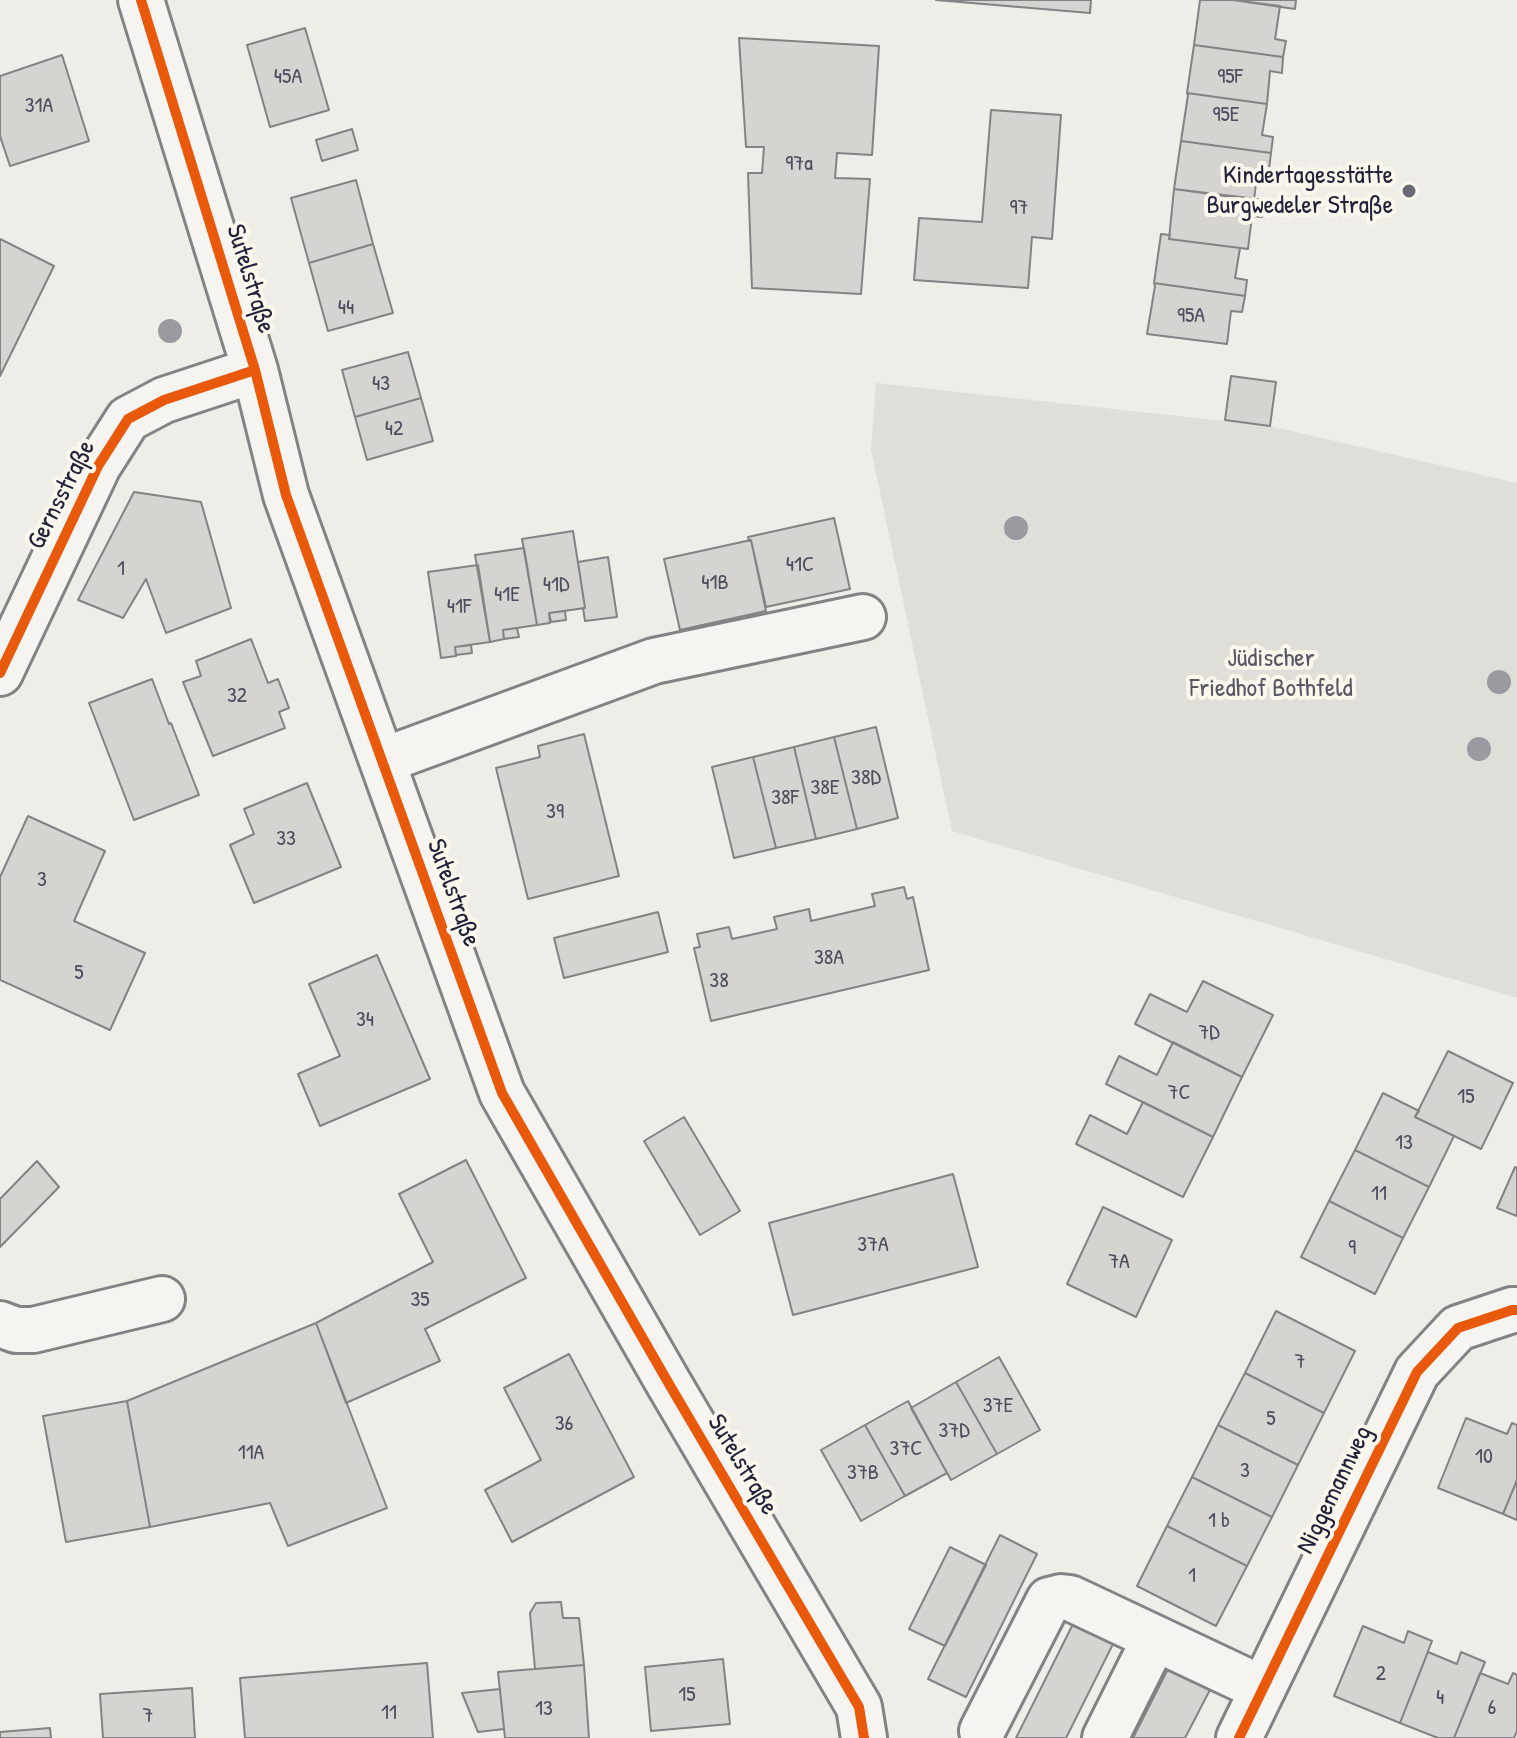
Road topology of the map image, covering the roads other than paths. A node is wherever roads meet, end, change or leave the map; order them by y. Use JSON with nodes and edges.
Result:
{"nodes":[{"id":1,"x":141,"y":0,"type":"edge"},
{"id":2,"x":255,"y":370,"type":"junction"},
{"id":3,"x":863,"y":617,"type":"dead end"},
{"id":4,"x":0,"y":673,"type":"edge"},
{"id":5,"x":382,"y":761,"type":"junction"},
{"id":6,"x":162,"y":1299,"type":"dead end"},
{"id":7,"x":1517,"y":1310,"type":"edge"},
{"id":8,"x":0,"y":1324,"type":"edge"},
{"id":9,"x":1155,"y":1638,"type":"junction"},
{"id":10,"x":1263,"y":1689,"type":"junction"},
{"id":11,"x":982,"y":1731,"type":"dead end"},
{"id":12,"x":864,"y":1738,"type":"edge"},
{"id":13,"x":1105,"y":1738,"type":"edge"},
{"id":14,"x":1239,"y":1738,"type":"edge"}],
"edges":[{"from":1,"to":2,"type":"street","name":"Sutelstraße"},
{"from":2,"to":4,"type":"street","name":"Gernsstraße"},
{"from":2,"to":5,"type":"street","name":"Sutelstraße"},
{"from":3,"to":5,"type":"street"},
{"from":5,"to":12,"type":"street","name":"Sutelstraße"},
{"from":6,"to":8,"type":"street"},
{"from":7,"to":10,"type":"street","name":"Niggemannweg"},
{"from":9,"to":10,"type":"street"},
{"from":9,"to":11,"type":"street"},
{"from":9,"to":13,"type":"street"},
{"from":10,"to":14,"type":"street","name":"Niggemannweg"}]}
